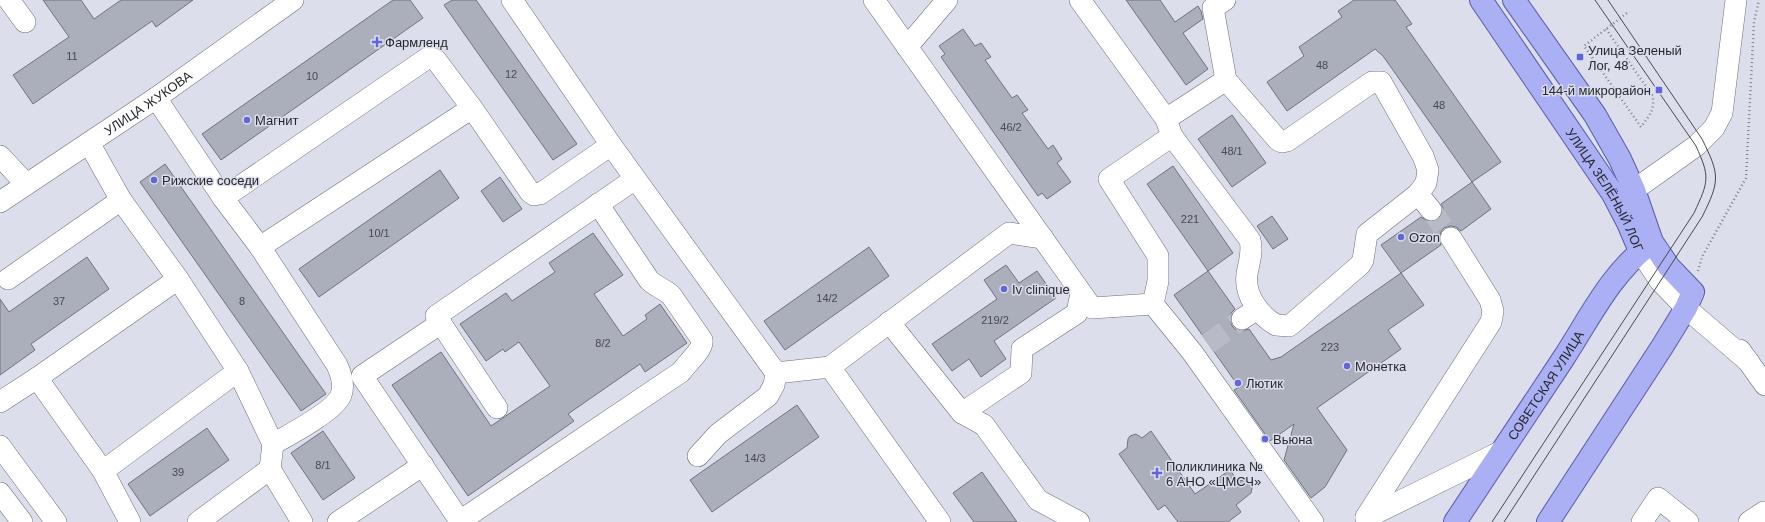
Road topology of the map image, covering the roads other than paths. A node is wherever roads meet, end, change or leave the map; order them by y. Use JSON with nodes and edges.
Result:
{"nodes":[{"id":1,"x":10,"y":0,"type":"edge"},
{"id":2,"x":293,"y":0,"type":"edge"},
{"id":3,"x":874,"y":0,"type":"edge"},
{"id":4,"x":947,"y":0,"type":"edge"},
{"id":5,"x":1080,"y":0,"type":"edge"},
{"id":6,"x":1481,"y":0,"type":"edge"},
{"id":7,"x":1514,"y":0,"type":"edge"},
{"id":8,"x":1736,"y":0,"type":"edge"},
{"id":9,"x":516,"y":1,"type":"edge"},
{"id":10,"x":1212,"y":2,"type":"edge"},
{"id":11,"x":25,"y":22,"type":"dead end"},
{"id":12,"x":907,"y":47,"type":"junction"},
{"id":13,"x":1226,"y":80,"type":"junction"},
{"id":14,"x":156,"y":98,"type":"junction"},
{"id":15,"x":472,"y":108,"type":"junction"},
{"id":16,"x":1169,"y":128,"type":"junction"},
{"id":17,"x":89,"y":143,"type":"junction"},
{"id":18,"x":611,"y":145,"type":"junction"},
{"id":19,"x":0,"y":156,"type":"edge"},
{"id":20,"x":635,"y":179,"type":"junction"},
{"id":21,"x":26,"y":184,"type":"junction"},
{"id":22,"x":1634,"y":190,"type":"junction"},
{"id":23,"x":1418,"y":194,"type":"junction"},
{"id":24,"x":223,"y":198,"type":"junction"},
{"id":25,"x":121,"y":200,"type":"junction"},
{"id":26,"x":0,"y":202,"type":"edge"},
{"id":27,"x":598,"y":204,"type":"junction"},
{"id":28,"x":1431,"y":210,"type":"tunnel mouth"},
{"id":29,"x":1043,"y":238,"type":"junction"},
{"id":30,"x":1451,"y":238,"type":"tunnel mouth"},
{"id":31,"x":1646,"y":246,"type":"junction"},
{"id":32,"x":260,"y":247,"type":"junction"},
{"id":33,"x":8,"y":279,"type":"dead end"},
{"id":34,"x":178,"y":279,"type":"junction"},
{"id":35,"x":1082,"y":293,"type":"junction"},
{"id":36,"x":1689,"y":300,"type":"junction"},
{"id":37,"x":1153,"y":304,"type":"junction"},
{"id":38,"x":889,"y":322,"type":"junction"},
{"id":39,"x":441,"y":323,"type":"junction"},
{"id":40,"x":830,"y":367,"type":"junction"},
{"id":41,"x":238,"y":371,"type":"junction"},
{"id":42,"x":776,"y":373,"type":"junction"},
{"id":43,"x":37,"y":378,"type":"junction"},
{"id":44,"x":1765,"y":385,"type":"edge"},
{"id":45,"x":0,"y":402,"type":"edge"},
{"id":46,"x":497,"y":408,"type":"dead end"},
{"id":47,"x":962,"y":413,"type":"junction"},
{"id":48,"x":273,"y":444,"type":"junction"},
{"id":49,"x":0,"y":446,"type":"edge"},
{"id":50,"x":1502,"y":451,"type":"junction"},
{"id":51,"x":698,"y":456,"type":"dead end"},
{"id":52,"x":423,"y":465,"type":"junction"},
{"id":53,"x":103,"y":470,"type":"junction"},
{"id":54,"x":270,"y":470,"type":"junction"},
{"id":55,"x":0,"y":492,"type":"edge"},
{"id":56,"x":1363,"y":520,"type":"edge"},
{"id":57,"x":22,"y":522,"type":"edge"},
{"id":58,"x":56,"y":522,"type":"edge"},
{"id":59,"x":130,"y":522,"type":"edge"},
{"id":60,"x":198,"y":522,"type":"edge"},
{"id":61,"x":302,"y":522,"type":"edge"},
{"id":62,"x":338,"y":522,"type":"edge"},
{"id":63,"x":940,"y":522,"type":"edge"},
{"id":64,"x":1079,"y":522,"type":"edge"},
{"id":65,"x":1312,"y":522,"type":"edge"},
{"id":66,"x":1455,"y":522,"type":"edge"},
{"id":67,"x":1548,"y":522,"type":"edge"},
{"id":68,"x":1642,"y":522,"type":"edge"},
{"id":69,"x":1688,"y":522,"type":"edge"}],
"edges":[{"from":1,"to":11,"type":"street"},
{"from":2,"to":14,"type":"street","name":"УЛИЦА ЖУКОВА"},
{"from":3,"to":12,"type":"street"},
{"from":4,"to":12,"type":"street"},
{"from":5,"to":16,"type":"street"},
{"from":6,"to":31,"type":"main road","name":"УЛИЦА ЗЕЛЁНЫЙ ЛОГ"},
{"from":7,"to":22,"type":"main road","name":"УЛИЦА ЗЕЛЁНЫЙ ЛОГ"},
{"from":8,"to":22,"type":"street"},
{"from":9,"to":18,"type":"street"},
{"from":10,"to":13,"type":"street"},
{"from":12,"to":29,"type":"street"},
{"from":13,"to":16,"type":"street"},
{"from":13,"to":23,"type":"street"},
{"from":14,"to":17,"type":"street","name":"УЛИЦА ЖУКОВА"},
{"from":14,"to":24,"type":"street"},
{"from":15,"to":18,"type":"street"},
{"from":15,"to":24,"type":"street"},
{"from":15,"to":32,"type":"street"},
{"from":16,"to":23,"type":"street"},
{"from":16,"to":37,"type":"street"},
{"from":17,"to":21,"type":"street","name":"УЛИЦА ЖУКОВА"},
{"from":17,"to":25,"type":"street"},
{"from":18,"to":20,"type":"street"},
{"from":19,"to":21,"type":"street"},
{"from":20,"to":27,"type":"street"},
{"from":20,"to":42,"type":"street"},
{"from":21,"to":26,"type":"street","name":"УЛИЦА ЖУКОВА"},
{"from":22,"to":31,"type":"main road","name":"УЛИЦА ЗЕЛЁНЫЙ ЛОГ"},
{"from":23,"to":28,"type":"street"},
{"from":24,"to":32,"type":"street"},
{"from":25,"to":33,"type":"street"},
{"from":25,"to":34,"type":"street"},
{"from":27,"to":39,"type":"street"},
{"from":27,"to":52,"type":"street"},
{"from":29,"to":35,"type":"street"},
{"from":29,"to":38,"type":"street"},
{"from":30,"to":56,"type":"street"},
{"from":31,"to":36,"type":"main road","name":"УЛИЦА ЗЕЛЁНЫЙ ЛОГ"},
{"from":31,"to":50,"type":"main road","name":"СОВЕТСКАЯ УЛИЦА"},
{"from":32,"to":48,"type":"street"},
{"from":34,"to":41,"type":"street"},
{"from":34,"to":43,"type":"street"},
{"from":35,"to":37,"type":"street"},
{"from":35,"to":47,"type":"street"},
{"from":36,"to":44,"type":"street","name":"УЛИЦА ЗЕЛЁНЫЙ ЛОГ"},
{"from":36,"to":67,"type":"main road"},
{"from":37,"to":65,"type":"street"},
{"from":38,"to":40,"type":"street"},
{"from":38,"to":47,"type":"street"},
{"from":39,"to":46,"type":"street"},
{"from":39,"to":52,"type":"street"},
{"from":40,"to":42,"type":"street"},
{"from":40,"to":63,"type":"street"},
{"from":41,"to":48,"type":"street"},
{"from":41,"to":53,"type":"street"},
{"from":42,"to":51,"type":"street"},
{"from":43,"to":45,"type":"street"},
{"from":43,"to":53,"type":"street"},
{"from":47,"to":64,"type":"street"},
{"from":48,"to":54,"type":"street"},
{"from":49,"to":58,"type":"street"},
{"from":50,"to":56,"type":"street"},
{"from":50,"to":66,"type":"main road","name":"СОВЕТСКАЯ УЛИЦА"},
{"from":52,"to":62,"type":"street"},
{"from":53,"to":59,"type":"street"},
{"from":54,"to":60,"type":"street"},
{"from":54,"to":61,"type":"street"},
{"from":55,"to":57,"type":"street"},
{"from":68,"to":69,"type":"street"}]}
